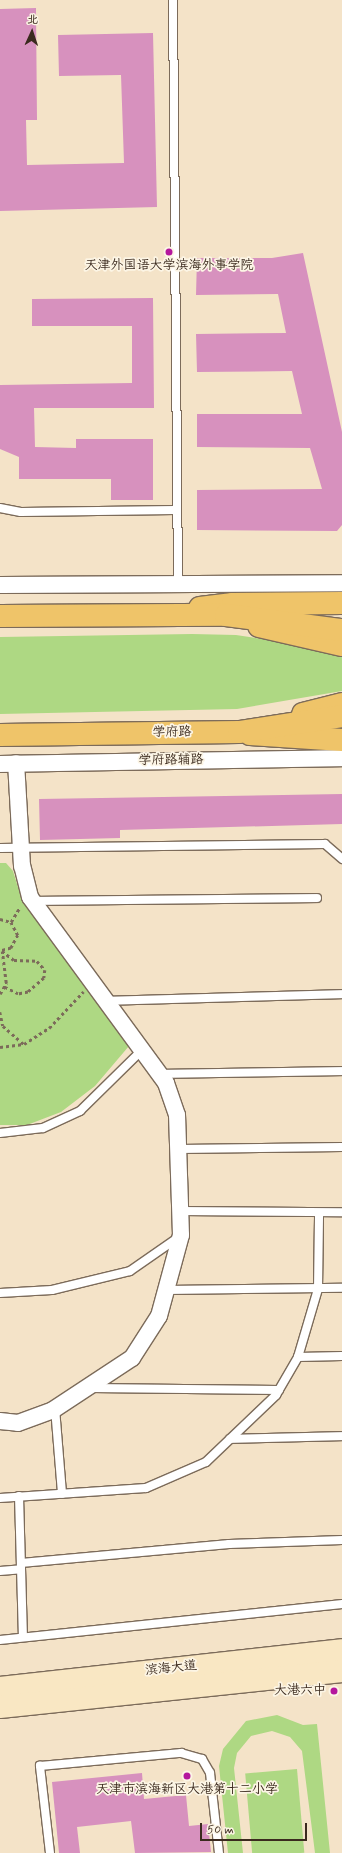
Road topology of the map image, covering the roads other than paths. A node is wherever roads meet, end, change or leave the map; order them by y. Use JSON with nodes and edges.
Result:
{"nodes":[{"id":1,"x":173,"y":0,"type":"edge"},
{"id":2,"x":0,"y":508,"type":"edge"},
{"id":3,"x":176,"y":510,"type":"junction"},
{"id":4,"x":178,"y":582,"type":"junction"},
{"id":5,"x":342,"y":583,"type":"edge"},
{"id":6,"x":0,"y":585,"type":"edge"},
{"id":7,"x":342,"y":603,"type":"edge"},
{"id":8,"x":165,"y":614,"type":"junction"},
{"id":9,"x":0,"y":616,"type":"edge"},
{"id":10,"x":226,"y":616,"type":"junction"},
{"id":11,"x":342,"y":630,"type":"edge"},
{"id":12,"x":342,"y":645,"type":"edge"},
{"id":13,"x":342,"y":704,"type":"edge"},
{"id":14,"x":342,"y":716,"type":"edge"},
{"id":15,"x":238,"y":732,"type":"junction"},
{"id":16,"x":0,"y":735,"type":"edge"},
{"id":17,"x":342,"y":740,"type":"edge"},
{"id":18,"x":342,"y":758,"type":"edge"},
{"id":19,"x":16,"y":763,"type":"junction"},
{"id":20,"x":0,"y":764,"type":"edge"},
{"id":21,"x":0,"y":848,"type":"edge"},
{"id":22,"x":22,"y":848,"type":"junction"},
{"id":23,"x":342,"y":858,"type":"edge"},
{"id":24,"x":318,"y":898,"type":"dead end"},
{"id":25,"x":33,"y":901,"type":"junction"},
{"id":26,"x":342,"y":994,"type":"edge"},
{"id":27,"x":106,"y":1001,"type":"junction"},
{"id":28,"x":142,"y":1050,"type":"junction"},
{"id":29,"x":342,"y":1071,"type":"edge"},
{"id":30,"x":160,"y":1074,"type":"junction"},
{"id":31,"x":0,"y":1133,"type":"edge"},
{"id":32,"x":342,"y":1147,"type":"edge"},
{"id":33,"x":179,"y":1149,"type":"junction"},
{"id":34,"x":180,"y":1211,"type":"junction"},
{"id":35,"x":319,"y":1212,"type":"junction"},
{"id":36,"x":342,"y":1212,"type":"edge"},
{"id":37,"x":181,"y":1235,"type":"junction"},
{"id":38,"x":342,"y":1288,"type":"edge"},
{"id":39,"x":318,"y":1289,"type":"junction"},
{"id":40,"x":166,"y":1290,"type":"junction"},
{"id":41,"x":0,"y":1293,"type":"edge"},
{"id":42,"x":342,"y":1356,"type":"edge"},
{"id":43,"x":298,"y":1357,"type":"junction"},
{"id":44,"x":90,"y":1388,"type":"junction"},
{"id":45,"x":279,"y":1390,"type":"junction"},
{"id":46,"x":56,"y":1408,"type":"junction"},
{"id":47,"x":0,"y":1421,"type":"edge"},
{"id":48,"x":342,"y":1436,"type":"edge"},
{"id":49,"x":230,"y":1439,"type":"junction"},
{"id":50,"x":62,"y":1494,"type":"junction"},
{"id":51,"x":19,"y":1496,"type":"junction"},
{"id":52,"x":0,"y":1498,"type":"edge"},
{"id":53,"x":342,"y":1540,"type":"edge"},
{"id":54,"x":21,"y":1566,"type":"junction"},
{"id":55,"x":0,"y":1571,"type":"edge"},
{"id":56,"x":342,"y":1604,"type":"edge"},
{"id":57,"x":23,"y":1637,"type":"junction"},
{"id":58,"x":0,"y":1640,"type":"edge"},
{"id":59,"x":342,"y":1650,"type":"edge"},
{"id":60,"x":342,"y":1672,"type":"edge"},
{"id":61,"x":0,"y":1688,"type":"edge"},
{"id":62,"x":0,"y":1707,"type":"edge"},
{"id":63,"x":50,"y":1853,"type":"edge"},
{"id":64,"x":219,"y":1853,"type":"edge"}],
"edges":[{"from":1,"to":3,"type":"lane"},
{"from":2,"to":3,"type":"lane"},
{"from":3,"to":4,"type":"lane"},
{"from":4,"to":5,"type":"street"},
{"from":4,"to":6,"type":"street"},
{"from":7,"to":8,"type":"main road"},
{"from":8,"to":9,"type":"main road"},
{"from":8,"to":10,"type":"main road"},
{"from":10,"to":11,"type":"main road"},
{"from":10,"to":12,"type":"main road"},
{"from":13,"to":15,"type":"main road"},
{"from":14,"to":15,"type":"main road","name":"学府路"},
{"from":15,"to":16,"type":"main road","name":"学府路"},
{"from":15,"to":17,"type":"main road"},
{"from":18,"to":19,"type":"street","name":"学府路辅路"},
{"from":19,"to":20,"type":"street","name":"学府路辅路"},
{"from":19,"to":22,"type":"street"},
{"from":21,"to":22,"type":"lane"},
{"from":22,"to":23,"type":"lane"},
{"from":22,"to":25,"type":"street"},
{"from":24,"to":25,"type":"lane"},
{"from":25,"to":27,"type":"street"},
{"from":26,"to":27,"type":"lane"},
{"from":27,"to":28,"type":"street"},
{"from":28,"to":30,"type":"street"},
{"from":28,"to":31,"type":"lane"},
{"from":29,"to":30,"type":"lane"},
{"from":30,"to":33,"type":"street"},
{"from":32,"to":33,"type":"lane"},
{"from":33,"to":34,"type":"street"},
{"from":34,"to":35,"type":"lane"},
{"from":34,"to":37,"type":"street"},
{"from":35,"to":36,"type":"lane"},
{"from":35,"to":39,"type":"lane"},
{"from":37,"to":40,"type":"street"},
{"from":37,"to":41,"type":"lane"},
{"from":38,"to":39,"type":"lane"},
{"from":39,"to":40,"type":"lane"},
{"from":39,"to":43,"type":"lane"},
{"from":40,"to":44,"type":"street"},
{"from":42,"to":43,"type":"lane"},
{"from":43,"to":45,"type":"lane"},
{"from":44,"to":45,"type":"lane"},
{"from":44,"to":46,"type":"street"},
{"from":45,"to":49,"type":"lane"},
{"from":46,"to":47,"type":"street"},
{"from":46,"to":50,"type":"lane"},
{"from":48,"to":49,"type":"lane"},
{"from":49,"to":50,"type":"lane"},
{"from":50,"to":51,"type":"lane"},
{"from":51,"to":52,"type":"lane"},
{"from":51,"to":54,"type":"lane"},
{"from":53,"to":54,"type":"lane"},
{"from":54,"to":55,"type":"lane"},
{"from":54,"to":57,"type":"lane"},
{"from":56,"to":57,"type":"lane"},
{"from":57,"to":58,"type":"lane"},
{"from":59,"to":61,"type":"main road","name":"滨海大道"},
{"from":60,"to":62,"type":"main road","name":"滨海大道"},
{"from":63,"to":64,"type":"lane"}]}
